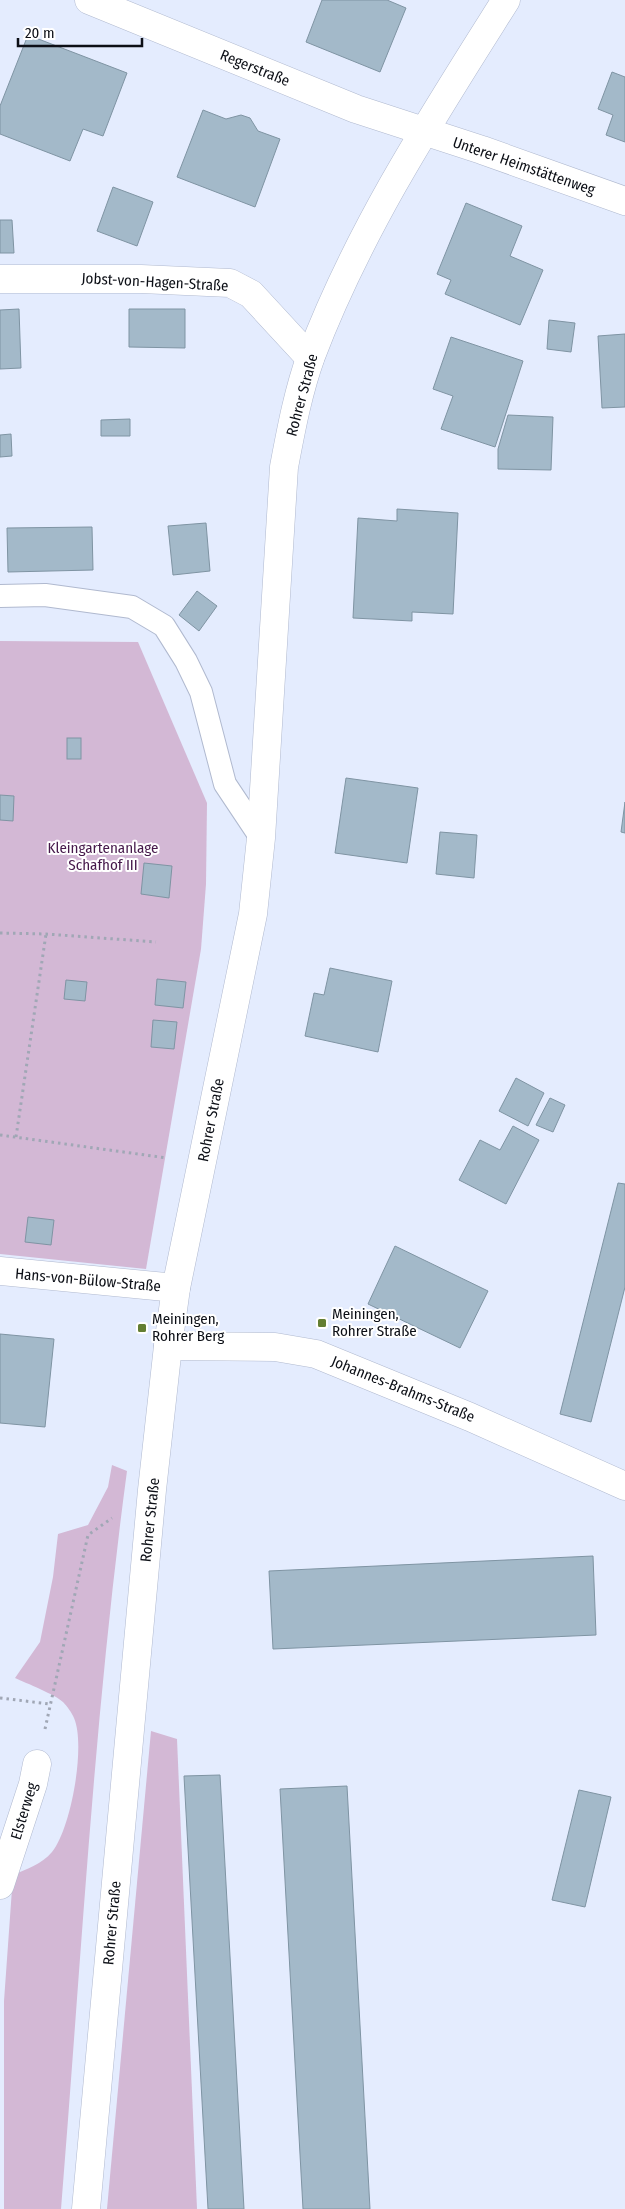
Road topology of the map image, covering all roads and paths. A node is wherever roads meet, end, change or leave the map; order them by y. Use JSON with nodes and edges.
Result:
{"nodes":[{"id":1,"x":89,"y":0,"type":"edge"},
{"id":2,"x":506,"y":0,"type":"edge"},
{"id":3,"x":423,"y":131,"type":"junction"},
{"id":4,"x":625,"y":201,"type":"edge"},
{"id":5,"x":0,"y":279,"type":"edge"},
{"id":6,"x":310,"y":358,"type":"junction"},
{"id":7,"x":0,"y":596,"type":"edge"},
{"id":8,"x":261,"y":838,"type":"junction"},
{"id":9,"x":0,"y":933,"type":"edge"},
{"id":10,"x":46,"y":934,"type":"junction"},
{"id":11,"x":156,"y":942,"type":"dead end"},
{"id":12,"x":0,"y":1135,"type":"edge"},
{"id":13,"x":16,"y":1137,"type":"junction"},
{"id":14,"x":202,"y":1163,"type":"junction"},
{"id":15,"x":0,"y":1271,"type":"edge"},
{"id":16,"x":176,"y":1288,"type":"junction"},
{"id":17,"x":168,"y":1346,"type":"junction"},
{"id":18,"x":625,"y":1486,"type":"edge"},
{"id":19,"x":152,"y":1490,"type":"junction"},
{"id":20,"x":0,"y":1698,"type":"edge"},
{"id":21,"x":50,"y":1704,"type":"junction"},
{"id":22,"x":37,"y":1764,"type":"joint"},
{"id":23,"x":0,"y":1885,"type":"edge"},
{"id":24,"x":86,"y":2209,"type":"edge"}],
"edges":[{"from":1,"to":3,"type":"main road","name":"Regerstraße"},
{"from":2,"to":3,"type":"main road","name":"Rohrer Straße"},
{"from":3,"to":4,"type":"main road","name":"Unterer Heimstättenweg"},
{"from":3,"to":6,"type":"main road","name":"Rohrer Straße"},
{"from":5,"to":6,"type":"main road","name":"Jobst-von-Hagen-Straße"},
{"from":6,"to":8,"type":"main road","name":"Rohrer Straße"},
{"from":7,"to":8,"type":"lane"},
{"from":8,"to":14,"type":"main road","name":"Rohrer Straße"},
{"from":9,"to":10,"type":"path"},
{"from":10,"to":11,"type":"path"},
{"from":10,"to":13,"type":"path"},
{"from":12,"to":13,"type":"path"},
{"from":13,"to":14,"type":"path"},
{"from":14,"to":16,"type":"main road","name":"Rohrer Straße"},
{"from":15,"to":16,"type":"main road","name":"Hans-von-Bülow-Straße"},
{"from":16,"to":17,"type":"main road","name":"Rohrer Straße"},
{"from":17,"to":18,"type":"main road","name":"Johannes-Brahms-Straße"},
{"from":17,"to":19,"type":"main road","name":"Rohrer Straße"},
{"from":19,"to":21,"type":"path"},
{"from":19,"to":24,"type":"main road","name":"Rohrer Straße"},
{"from":20,"to":21,"type":"path"},
{"from":21,"to":22,"type":"path"},
{"from":22,"to":23,"type":"main road","name":"Elsterweg"}]}
